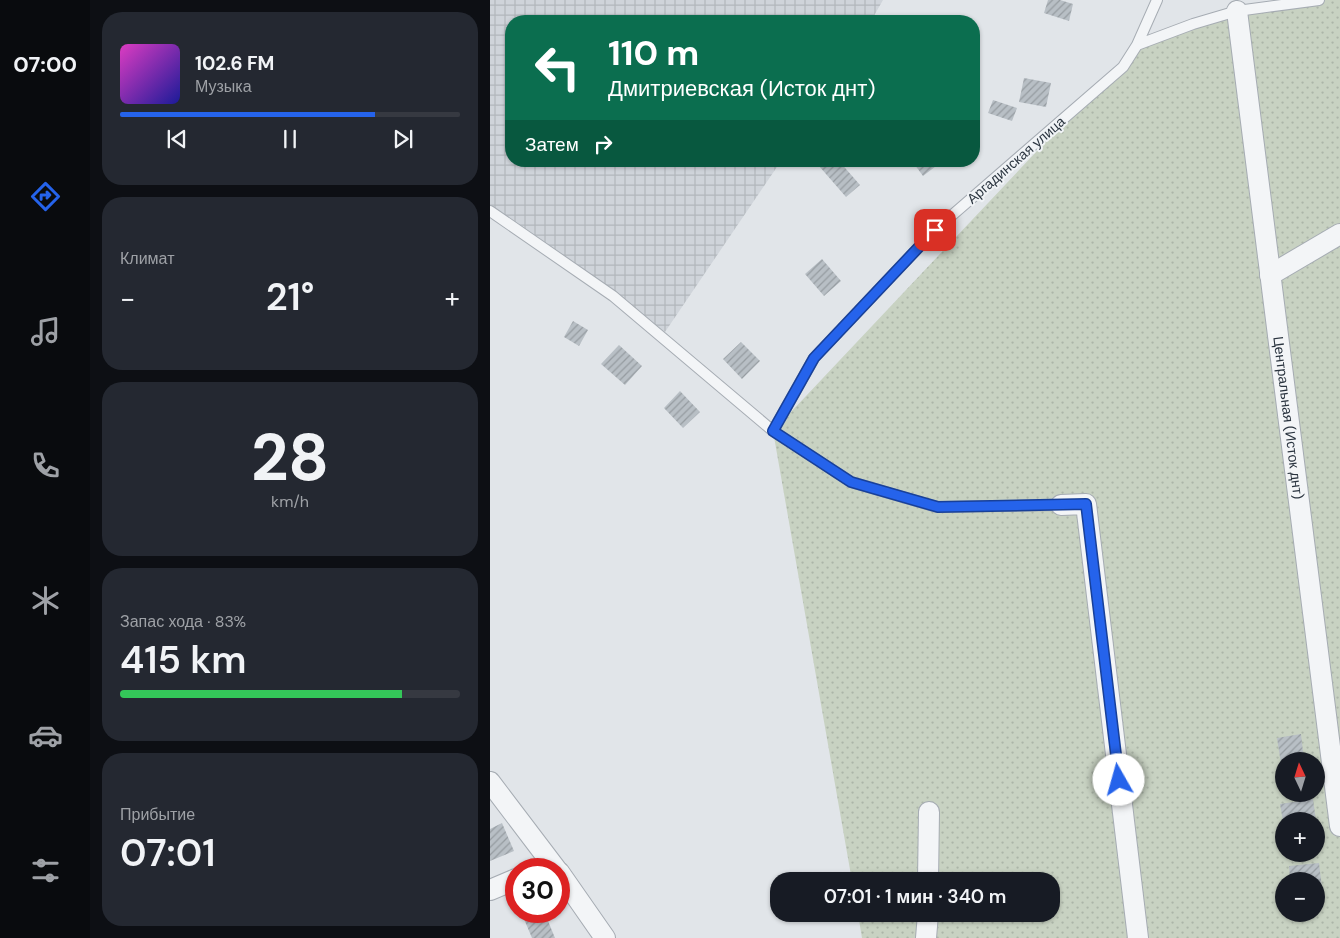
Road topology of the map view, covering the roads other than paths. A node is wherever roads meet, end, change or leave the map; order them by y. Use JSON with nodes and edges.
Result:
{"nodes":[{"id":1,"x":1157,"y":0,"type":"edge"},
{"id":2,"x":1318,"y":0,"type":"edge"},
{"id":3,"x":1237,"y":11,"type":"junction"},
{"id":4,"x":1137,"y":46,"type":"junction"},
{"id":5,"x":490,"y":211,"type":"edge"},
{"id":6,"x":1340,"y":234,"type":"edge"},
{"id":7,"x":1270,"y":275,"type":"junction"},
{"id":8,"x":773,"y":431,"type":"junction"},
{"id":9,"x":1062,"y":505,"type":"joint"},
{"id":10,"x":490,"y":782,"type":"edge"},
{"id":11,"x":929,"y":812,"type":"dead end"},
{"id":12,"x":1340,"y":826,"type":"edge"},
{"id":13,"x":545,"y":858,"type":"edge"},
{"id":14,"x":928,"y":872,"type":"edge"},
{"id":15,"x":505,"y":884,"type":"edge"},
{"id":16,"x":490,"y":890,"type":"edge"},
{"id":17,"x":570,"y":892,"type":"edge"},
{"id":18,"x":927,"y":922,"type":"edge"},
{"id":19,"x":605,"y":938,"type":"edge"},
{"id":20,"x":926,"y":938,"type":"edge"},
{"id":21,"x":1138,"y":938,"type":"edge"}],
"edges":[{"from":1,"to":4,"type":"lane","name":"Аргадинская улица"},
{"from":2,"to":3,"type":"lane"},
{"from":3,"to":4,"type":"lane"},
{"from":3,"to":7,"type":"street","name":"Центральная (Исток днт)"},
{"from":4,"to":8,"type":"lane","name":"Аргадинская улица"},
{"from":5,"to":8,"type":"lane"},
{"from":6,"to":7,"type":"street"},
{"from":7,"to":12,"type":"street","name":"Центральная (Исток днт)"},
{"from":8,"to":9,"type":"lane"},
{"from":9,"to":21,"type":"street"},
{"from":10,"to":13,"type":"street"},
{"from":11,"to":14,"type":"street"},
{"from":15,"to":16,"type":"street"},
{"from":17,"to":19,"type":"street"},
{"from":18,"to":20,"type":"street"}]}
